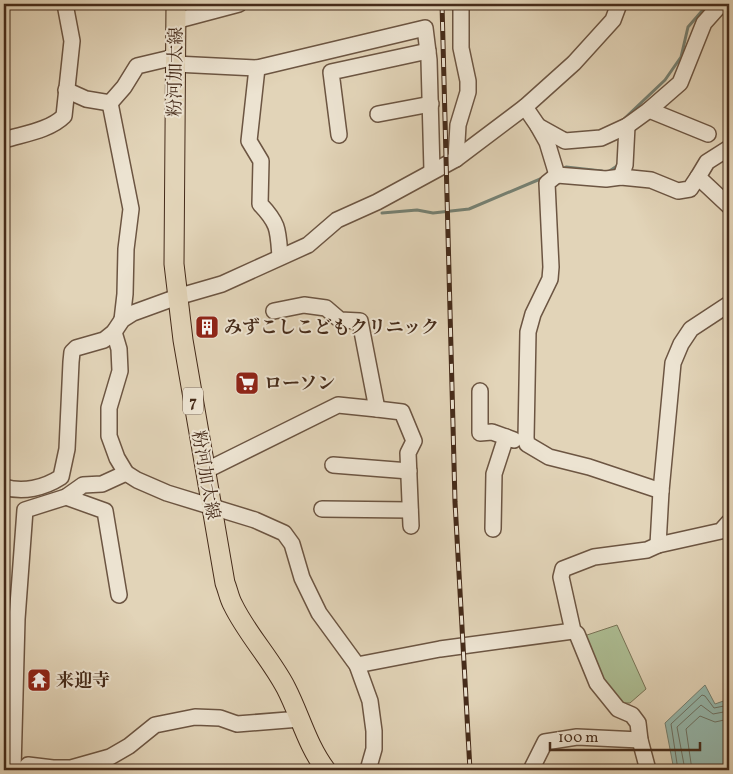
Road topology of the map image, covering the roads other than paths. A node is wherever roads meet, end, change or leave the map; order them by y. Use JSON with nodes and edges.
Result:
{"nodes":[{"id":1,"x":65,"y":4,"type":"edge"},
{"id":2,"x":239,"y":4,"type":"edge"},
{"id":3,"x":461,"y":4,"type":"edge"},
{"id":4,"x":619,"y":4,"type":"edge"},
{"id":5,"x":721,"y":4,"type":"edge"},
{"id":6,"x":176,"y":13,"type":"edge"},
{"id":7,"x":428,"y":52,"type":"junction"},
{"id":8,"x":175,"y":61,"type":"junction"},
{"id":9,"x":257,"y":68,"type":"junction"},
{"id":10,"x":66,"y":90,"type":"junction"},
{"id":11,"x":110,"y":103,"type":"junction"},
{"id":12,"x":430,"y":104,"type":"junction"},
{"id":13,"x":525,"y":107,"type":"junction"},
{"id":14,"x":650,"y":110,"type":"junction"},
{"id":15,"x":378,"y":114,"type":"dead end"},
{"id":16,"x":538,"y":126,"type":"junction"},
{"id":17,"x":627,"y":126,"type":"junction"},
{"id":18,"x":708,"y":134,"type":"dead end"},
{"id":19,"x":339,"y":135,"type":"dead end"},
{"id":20,"x":4,"y":140,"type":"edge"},
{"id":21,"x":729,"y":148,"type":"edge"},
{"id":22,"x":456,"y":159,"type":"junction"},
{"id":23,"x":432,"y":171,"type":"junction"},
{"id":24,"x":558,"y":175,"type":"junction"},
{"id":25,"x":621,"y":177,"type":"junction"},
{"id":26,"x":698,"y":177,"type":"junction"},
{"id":27,"x":729,"y":206,"type":"edge"},
{"id":28,"x":280,"y":257,"type":"junction"},
{"id":29,"x":177,"y":297,"type":"junction"},
{"id":30,"x":729,"y":304,"type":"edge"},
{"id":31,"x":274,"y":311,"type":"dead end"},
{"id":32,"x":118,"y":326,"type":"junction"},
{"id":33,"x":480,"y":391,"type":"dead end"},
{"id":34,"x":377,"y":409,"type":"junction"},
{"id":35,"x":506,"y":437,"type":"junction"},
{"id":36,"x":528,"y":444,"type":"junction"},
{"id":37,"x":333,"y":465,"type":"dead end"},
{"id":38,"x":205,"y":470,"type":"junction"},
{"id":39,"x":409,"y":471,"type":"junction"},
{"id":40,"x":126,"y":473,"type":"junction"},
{"id":41,"x":4,"y":487,"type":"edge"},
{"id":42,"x":661,"y":491,"type":"junction"},
{"id":43,"x":66,"y":497,"type":"junction"},
{"id":44,"x":212,"y":507,"type":"junction"},
{"id":45,"x":322,"y":509,"type":"dead end"},
{"id":46,"x":410,"y":510,"type":"junction"},
{"id":47,"x":729,"y":522,"type":"edge"},
{"id":48,"x":411,"y":526,"type":"dead end"},
{"id":49,"x":493,"y":529,"type":"dead end"},
{"id":50,"x":658,"y":544,"type":"junction"},
{"id":51,"x":119,"y":595,"type":"dead end"},
{"id":52,"x":10,"y":620,"type":"edge"},
{"id":53,"x":573,"y":631,"type":"junction"},
{"id":54,"x":357,"y":665,"type":"junction"},
{"id":55,"x":300,"y":719,"type":"junction"},
{"id":56,"x":640,"y":740,"type":"junction"},
{"id":57,"x":13,"y":770,"type":"edge"},
{"id":58,"x":24,"y":770,"type":"edge"},
{"id":59,"x":326,"y":770,"type":"edge"},
{"id":60,"x":368,"y":770,"type":"edge"},
{"id":61,"x":531,"y":770,"type":"edge"},
{"id":62,"x":648,"y":770,"type":"edge"}],
"edges":[{"from":1,"to":10,"type":"street"},
{"from":2,"to":6,"type":"street"},
{"from":3,"to":22,"type":"street"},
{"from":4,"to":13,"type":"street"},
{"from":5,"to":14,"type":"street"},
{"from":6,"to":8,"type":"main road","name":"粉河加太線","number":"7"},
{"from":7,"to":9,"type":"street"},
{"from":7,"to":12,"type":"street"},
{"from":7,"to":19,"type":"street"},
{"from":8,"to":9,"type":"street"},
{"from":8,"to":11,"type":"street"},
{"from":8,"to":29,"type":"main road","name":"粉河加太線","number":"7"},
{"from":9,"to":28,"type":"street"},
{"from":10,"to":11,"type":"street"},
{"from":10,"to":20,"type":"street"},
{"from":11,"to":32,"type":"street"},
{"from":12,"to":15,"type":"street"},
{"from":12,"to":23,"type":"street"},
{"from":13,"to":16,"type":"street"},
{"from":13,"to":22,"type":"street"},
{"from":14,"to":17,"type":"street"},
{"from":14,"to":18,"type":"street"},
{"from":16,"to":17,"type":"street"},
{"from":16,"to":24,"type":"street"},
{"from":17,"to":25,"type":"street"},
{"from":21,"to":26,"type":"street"},
{"from":22,"to":23,"type":"street"},
{"from":23,"to":28,"type":"street"},
{"from":24,"to":25,"type":"street"},
{"from":24,"to":36,"type":"street"},
{"from":25,"to":26,"type":"street"},
{"from":26,"to":27,"type":"street"},
{"from":28,"to":29,"type":"street"},
{"from":29,"to":32,"type":"street"},
{"from":29,"to":38,"type":"main road","name":"粉河加太線","number":"7"},
{"from":30,"to":42,"type":"street"},
{"from":31,"to":34,"type":"street"},
{"from":32,"to":40,"type":"street"},
{"from":32,"to":41,"type":"street"},
{"from":33,"to":35,"type":"street"},
{"from":34,"to":38,"type":"street"},
{"from":34,"to":39,"type":"street"},
{"from":35,"to":36,"type":"street"},
{"from":35,"to":49,"type":"street"},
{"from":36,"to":42,"type":"street"},
{"from":37,"to":39,"type":"street"},
{"from":38,"to":44,"type":"main road","name":"粉河加太線","number":"7"},
{"from":39,"to":46,"type":"street"},
{"from":40,"to":43,"type":"street"},
{"from":40,"to":44,"type":"street"},
{"from":42,"to":50,"type":"street"},
{"from":43,"to":51,"type":"street"},
{"from":43,"to":52,"type":"street"},
{"from":44,"to":54,"type":"street"},
{"from":44,"to":55,"type":"main road","name":"粉河加太線","number":"7"},
{"from":45,"to":46,"type":"street"},
{"from":46,"to":48,"type":"street"},
{"from":47,"to":50,"type":"street"},
{"from":50,"to":53,"type":"street"},
{"from":52,"to":57,"type":"street"},
{"from":53,"to":54,"type":"street"},
{"from":53,"to":56,"type":"street"},
{"from":54,"to":60,"type":"street"},
{"from":55,"to":58,"type":"street"},
{"from":55,"to":59,"type":"main road","name":"粉河加太線","number":"7"},
{"from":56,"to":61,"type":"street"},
{"from":56,"to":62,"type":"street"}]}
